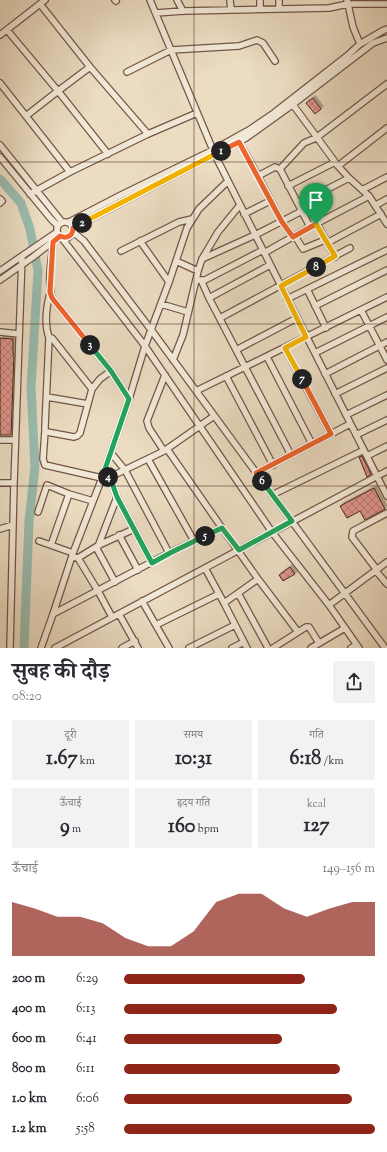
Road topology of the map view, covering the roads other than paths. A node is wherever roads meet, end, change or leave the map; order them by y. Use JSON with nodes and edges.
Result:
{"nodes":[{"id":1,"x":45,"y":0,"type":"edge"},
{"id":2,"x":150,"y":0,"type":"edge"},
{"id":3,"x":177,"y":0,"type":"edge"},
{"id":4,"x":230,"y":0,"type":"edge"},
{"id":5,"x":260,"y":0,"type":"edge"},
{"id":6,"x":279,"y":0,"type":"edge"},
{"id":7,"x":300,"y":0,"type":"edge"},
{"id":8,"x":347,"y":2,"type":"edge"},
{"id":9,"x":40,"y":4,"type":"junction"},
{"id":10,"x":387,"y":4,"type":"edge"},
{"id":11,"x":300,"y":7,"type":"junction"},
{"id":12,"x":279,"y":8,"type":"junction"},
{"id":13,"x":260,"y":9,"type":"junction"},
{"id":14,"x":231,"y":10,"type":"junction"},
{"id":15,"x":183,"y":11,"type":"junction"},
{"id":16,"x":156,"y":12,"type":"junction"},
{"id":17,"x":387,"y":29,"type":"edge"},
{"id":18,"x":7,"y":30,"type":"junction"},
{"id":19,"x":0,"y":34,"type":"edge"},
{"id":20,"x":387,"y":38,"type":"edge"},
{"id":21,"x":360,"y":44,"type":"junction"},
{"id":22,"x":171,"y":50,"type":"junction"},
{"id":23,"x":275,"y":61,"type":"dead end"},
{"id":24,"x":90,"y":67,"type":"junction"},
{"id":25,"x":128,"y":72,"type":"dead end"},
{"id":26,"x":0,"y":83,"type":"edge"},
{"id":27,"x":386,"y":86,"type":"edge"},
{"id":28,"x":58,"y":90,"type":"junction"},
{"id":29,"x":291,"y":103,"type":"junction"},
{"id":30,"x":198,"y":113,"type":"junction"},
{"id":31,"x":26,"y":116,"type":"junction"},
{"id":32,"x":387,"y":128,"type":"edge"},
{"id":33,"x":148,"y":134,"type":"junction"},
{"id":34,"x":316,"y":138,"type":"junction"},
{"id":35,"x":239,"y":142,"type":"junction"},
{"id":36,"x":0,"y":145,"type":"edge"},
{"id":37,"x":214,"y":152,"type":"junction"},
{"id":38,"x":108,"y":154,"type":"junction"},
{"id":39,"x":0,"y":157,"type":"edge"},
{"id":40,"x":336,"y":164,"type":"junction"},
{"id":41,"x":280,"y":169,"type":"junction"},
{"id":42,"x":70,"y":172,"type":"junction"},
{"id":43,"x":258,"y":176,"type":"junction"},
{"id":44,"x":387,"y":177,"type":"edge"},
{"id":45,"x":349,"y":178,"type":"junction"},
{"id":46,"x":228,"y":181,"type":"junction"},
{"id":47,"x":288,"y":186,"type":"junction"},
{"id":48,"x":362,"y":190,"type":"junction"},
{"id":49,"x":36,"y":191,"type":"junction"},
{"id":50,"x":30,"y":194,"type":"junction"},
{"id":51,"x":369,"y":196,"type":"junction"},
{"id":52,"x":0,"y":199,"type":"edge"},
{"id":53,"x":387,"y":199,"type":"edge"},
{"id":54,"x":270,"y":201,"type":"junction"},
{"id":55,"x":0,"y":203,"type":"edge"},
{"id":56,"x":298,"y":204,"type":"junction"},
{"id":57,"x":376,"y":204,"type":"junction"},
{"id":58,"x":240,"y":205,"type":"junction"},
{"id":59,"x":302,"y":211,"type":"junction"},
{"id":60,"x":244,"y":214,"type":"junction"},
{"id":61,"x":381,"y":214,"type":"junction"},
{"id":62,"x":192,"y":219,"type":"junction"},
{"id":63,"x":69,"y":222,"type":"junction"},
{"id":64,"x":282,"y":222,"type":"junction"},
{"id":65,"x":60,"y":224,"type":"junction"},
{"id":66,"x":316,"y":224,"type":"junction"},
{"id":67,"x":387,"y":224,"type":"edge"},
{"id":68,"x":310,"y":227,"type":"junction"},
{"id":69,"x":73,"y":230,"type":"junction"},
{"id":70,"x":59,"y":235,"type":"junction"},
{"id":71,"x":255,"y":235,"type":"junction"},
{"id":72,"x":294,"y":236,"type":"junction"},
{"id":73,"x":140,"y":241,"type":"junction"},
{"id":74,"x":326,"y":241,"type":"junction"},
{"id":75,"x":49,"y":243,"type":"junction"},
{"id":76,"x":350,"y":248,"type":"dead end"},
{"id":77,"x":387,"y":250,"type":"edge"},
{"id":78,"x":121,"y":251,"type":"dead end"},
{"id":79,"x":263,"y":252,"type":"junction"},
{"id":80,"x":22,"y":256,"type":"junction"},
{"id":81,"x":335,"y":256,"type":"junction"},
{"id":82,"x":202,"y":259,"type":"junction"},
{"id":83,"x":176,"y":262,"type":"junction"},
{"id":84,"x":22,"y":265,"type":"junction"},
{"id":85,"x":270,"y":266,"type":"junction"},
{"id":86,"x":387,"y":270,"type":"edge"},
{"id":87,"x":0,"y":271,"type":"edge"},
{"id":88,"x":198,"y":271,"type":"junction"},
{"id":89,"x":0,"y":280,"type":"edge"},
{"id":90,"x":199,"y":280,"type":"junction"},
{"id":91,"x":169,"y":282,"type":"junction"},
{"id":92,"x":281,"y":286,"type":"junction"},
{"id":93,"x":308,"y":289,"type":"junction"},
{"id":94,"x":50,"y":292,"type":"junction"},
{"id":95,"x":387,"y":297,"type":"edge"},
{"id":96,"x":208,"y":298,"type":"junction"},
{"id":97,"x":287,"y":299,"type":"junction"},
{"id":98,"x":161,"y":304,"type":"junction"},
{"id":99,"x":315,"y":306,"type":"junction"},
{"id":100,"x":361,"y":310,"type":"junction"},
{"id":101,"x":188,"y":312,"type":"junction"},
{"id":102,"x":387,"y":317,"type":"edge"},
{"id":103,"x":220,"y":318,"type":"junction"},
{"id":104,"x":297,"y":318,"type":"junction"},
{"id":105,"x":369,"y":326,"type":"junction"},
{"id":106,"x":326,"y":328,"type":"junction"},
{"id":107,"x":151,"y":330,"type":"junction"},
{"id":108,"x":0,"y":332,"type":"edge"},
{"id":109,"x":19,"y":334,"type":"junction"},
{"id":110,"x":306,"y":337,"type":"junction"},
{"id":111,"x":49,"y":338,"type":"junction"},
{"id":112,"x":387,"y":342,"type":"edge"},
{"id":113,"x":145,"y":346,"type":"junction"},
{"id":114,"x":380,"y":346,"type":"junction"},
{"id":115,"x":285,"y":348,"type":"junction"},
{"id":116,"x":236,"y":350,"type":"junction"},
{"id":117,"x":315,"y":353,"type":"junction"},
{"id":118,"x":267,"y":357,"type":"junction"},
{"id":119,"x":173,"y":360,"type":"junction"},
{"id":120,"x":387,"y":360,"type":"edge"},
{"id":121,"x":245,"y":367,"type":"junction"},
{"id":122,"x":387,"y":368,"type":"edge"},
{"id":123,"x":111,"y":371,"type":"junction"},
{"id":124,"x":325,"y":374,"type":"junction"},
{"id":125,"x":164,"y":375,"type":"junction"},
{"id":126,"x":226,"y":376,"type":"junction"},
{"id":127,"x":92,"y":388,"type":"junction"},
{"id":128,"x":196,"y":391,"type":"junction"},
{"id":129,"x":335,"y":394,"type":"junction"},
{"id":130,"x":387,"y":395,"type":"edge"},
{"id":131,"x":46,"y":397,"type":"junction"},
{"id":132,"x":129,"y":399,"type":"junction"},
{"id":133,"x":88,"y":404,"type":"junction"},
{"id":134,"x":346,"y":415,"type":"junction"},
{"id":135,"x":214,"y":416,"type":"junction"},
{"id":136,"x":387,"y":420,"type":"edge"},
{"id":137,"x":350,"y":424,"type":"junction"},
{"id":138,"x":200,"y":427,"type":"junction"},
{"id":139,"x":45,"y":431,"type":"junction"},
{"id":140,"x":331,"y":434,"type":"junction"},
{"id":141,"x":356,"y":435,"type":"junction"},
{"id":142,"x":0,"y":440,"type":"edge"},
{"id":143,"x":16,"y":440,"type":"junction"},
{"id":144,"x":312,"y":444,"type":"junction"},
{"id":145,"x":387,"y":446,"type":"edge"},
{"id":146,"x":165,"y":450,"type":"junction"},
{"id":147,"x":364,"y":450,"type":"junction"},
{"id":148,"x":111,"y":453,"type":"junction"},
{"id":149,"x":290,"y":455,"type":"junction"},
{"id":150,"x":367,"y":456,"type":"junction"},
{"id":151,"x":148,"y":458,"type":"junction"},
{"id":152,"x":273,"y":465,"type":"junction"},
{"id":153,"x":125,"y":470,"type":"junction"},
{"id":154,"x":387,"y":471,"type":"edge"},
{"id":155,"x":256,"y":473,"type":"junction"},
{"id":156,"x":377,"y":476,"type":"junction"},
{"id":157,"x":110,"y":477,"type":"junction"},
{"id":158,"x":102,"y":478,"type":"junction"},
{"id":159,"x":0,"y":483,"type":"edge"},
{"id":160,"x":14,"y":483,"type":"junction"},
{"id":161,"x":69,"y":494,"type":"junction"},
{"id":162,"x":272,"y":494,"type":"junction"},
{"id":163,"x":387,"y":496,"type":"edge"},
{"id":164,"x":117,"y":497,"type":"junction"},
{"id":165,"x":94,"y":501,"type":"junction"},
{"id":166,"x":38,"y":512,"type":"dead end"},
{"id":167,"x":387,"y":513,"type":"edge"},
{"id":168,"x":292,"y":521,"type":"junction"},
{"id":169,"x":13,"y":525,"type":"junction"},
{"id":170,"x":222,"y":528,"type":"junction"},
{"id":171,"x":0,"y":529,"type":"edge"},
{"id":172,"x":134,"y":529,"type":"junction"},
{"id":173,"x":272,"y":532,"type":"junction"},
{"id":174,"x":119,"y":535,"type":"junction"},
{"id":175,"x":39,"y":541,"type":"dead end"},
{"id":176,"x":194,"y":541,"type":"junction"},
{"id":177,"x":51,"y":545,"type":"junction"},
{"id":178,"x":99,"y":545,"type":"junction"},
{"id":179,"x":239,"y":550,"type":"junction"},
{"id":180,"x":170,"y":553,"type":"junction"},
{"id":181,"x":74,"y":556,"type":"junction"},
{"id":182,"x":387,"y":562,"type":"edge"},
{"id":183,"x":152,"y":563,"type":"junction"},
{"id":184,"x":205,"y":568,"type":"junction"},
{"id":185,"x":138,"y":570,"type":"junction"},
{"id":186,"x":376,"y":571,"type":"junction"},
{"id":187,"x":258,"y":578,"type":"junction"},
{"id":188,"x":115,"y":582,"type":"junction"},
{"id":189,"x":387,"y":584,"type":"edge"},
{"id":190,"x":98,"y":591,"type":"junction"},
{"id":191,"x":238,"y":593,"type":"junction"},
{"id":192,"x":219,"y":594,"type":"junction"},
{"id":193,"x":345,"y":594,"type":"junction"},
{"id":194,"x":142,"y":601,"type":"junction"},
{"id":195,"x":224,"y":603,"type":"junction"},
{"id":196,"x":329,"y":605,"type":"junction"},
{"id":197,"x":53,"y":614,"type":"junction"},
{"id":198,"x":119,"y":614,"type":"junction"},
{"id":199,"x":112,"y":617,"type":"junction"},
{"id":200,"x":156,"y":625,"type":"junction"},
{"id":201,"x":235,"y":625,"type":"junction"},
{"id":202,"x":345,"y":628,"type":"junction"},
{"id":203,"x":298,"y":632,"type":"junction"},
{"id":204,"x":135,"y":641,"type":"junction"},
{"id":205,"x":244,"y":642,"type":"junction"},
{"id":206,"x":319,"y":643,"type":"junction"},
{"id":207,"x":358,"y":646,"type":"edge"},
{"id":208,"x":10,"y":648,"type":"edge"},
{"id":209,"x":40,"y":648,"type":"edge"},
{"id":210,"x":55,"y":648,"type":"edge"},
{"id":211,"x":122,"y":648,"type":"edge"},
{"id":212,"x":138,"y":648,"type":"edge"},
{"id":213,"x":169,"y":648,"type":"edge"},
{"id":214,"x":189,"y":648,"type":"edge"},
{"id":215,"x":232,"y":648,"type":"edge"},
{"id":216,"x":247,"y":648,"type":"edge"},
{"id":217,"x":268,"y":648,"type":"edge"},
{"id":218,"x":273,"y":648,"type":"edge"},
{"id":219,"x":311,"y":648,"type":"edge"},
{"id":220,"x":352,"y":648,"type":"edge"},
{"id":221,"x":385,"y":648,"type":"edge"}],
"edges":[{"from":1,"to":9,"type":"street"},
{"from":2,"to":16,"type":"street"},
{"from":3,"to":15,"type":"street"},
{"from":4,"to":14,"type":"street"},
{"from":5,"to":13,"type":"street"},
{"from":6,"to":12,"type":"street"},
{"from":7,"to":11,"type":"street"},
{"from":8,"to":10,"type":"street"},
{"from":8,"to":11,"type":"street"},
{"from":8,"to":21,"type":"street"},
{"from":9,"to":18,"type":"street"},
{"from":9,"to":24,"type":"street"},
{"from":11,"to":12,"type":"street"},
{"from":12,"to":13,"type":"street"},
{"from":13,"to":14,"type":"street"},
{"from":14,"to":15,"type":"street"},
{"from":15,"to":16,"type":"street"},
{"from":16,"to":22,"type":"street"},
{"from":17,"to":21,"type":"street"},
{"from":18,"to":19,"type":"street"},
{"from":18,"to":28,"type":"street"},
{"from":20,"to":29,"type":"street"},
{"from":21,"to":29,"type":"street"},
{"from":22,"to":23,"type":"street"},
{"from":22,"to":25,"type":"street"},
{"from":22,"to":30,"type":"street"},
{"from":24,"to":28,"type":"street"},
{"from":24,"to":33,"type":"street"},
{"from":26,"to":31,"type":"street"},
{"from":27,"to":34,"type":"street"},
{"from":28,"to":31,"type":"street"},
{"from":28,"to":38,"type":"street"},
{"from":29,"to":34,"type":"street"},
{"from":29,"to":35,"type":"street"},
{"from":29,"to":37,"type":"street"},
{"from":30,"to":33,"type":"street"},
{"from":30,"to":37,"type":"street"},
{"from":31,"to":42,"type":"street"},
{"from":32,"to":40,"type":"street"},
{"from":33,"to":38,"type":"street"},
{"from":34,"to":40,"type":"street"},
{"from":34,"to":41,"type":"street"},
{"from":35,"to":37,"type":"street"},
{"from":35,"to":43,"type":"street"},
{"from":36,"to":49,"type":"street"},
{"from":37,"to":46,"type":"street"},
{"from":37,"to":63,"type":"street"},
{"from":37,"to":69,"type":"street"},
{"from":38,"to":42,"type":"street"},
{"from":39,"to":50,"type":"street"},
{"from":40,"to":45,"type":"street"},
{"from":40,"to":47,"type":"street"},
{"from":41,"to":43,"type":"street"},
{"from":41,"to":47,"type":"street"},
{"from":42,"to":49,"type":"street"},
{"from":43,"to":54,"type":"street"},
{"from":44,"to":48,"type":"street"},
{"from":45,"to":48,"type":"street"},
{"from":45,"to":56,"type":"street"},
{"from":46,"to":58,"type":"street"},
{"from":46,"to":62,"type":"street"},
{"from":47,"to":56,"type":"street"},
{"from":48,"to":51,"type":"street"},
{"from":49,"to":50,"type":"street"},
{"from":49,"to":65,"type":"street"},
{"from":50,"to":65,"type":"street"},
{"from":51,"to":57,"type":"street"},
{"from":51,"to":66,"type":"street"},
{"from":52,"to":55,"type":"street"},
{"from":53,"to":57,"type":"street"},
{"from":54,"to":60,"type":"street"},
{"from":54,"to":64,"type":"street"},
{"from":56,"to":59,"type":"street"},
{"from":57,"to":61,"type":"street"},
{"from":58,"to":60,"type":"street"},
{"from":58,"to":82,"type":"street"},
{"from":59,"to":64,"type":"street"},
{"from":59,"to":68,"type":"street"},
{"from":60,"to":71,"type":"street"},
{"from":61,"to":67,"type":"street"},
{"from":61,"to":74,"type":"street"},
{"from":62,"to":73,"type":"street"},
{"from":62,"to":83,"type":"street"},
{"from":63,"to":65,"type":"street"},
{"from":63,"to":69,"type":"street"},
{"from":64,"to":71,"type":"street"},
{"from":64,"to":72,"type":"street"},
{"from":65,"to":70,"type":"street"},
{"from":66,"to":68,"type":"street"},
{"from":66,"to":74,"type":"street"},
{"from":68,"to":72,"type":"street"},
{"from":69,"to":70,"type":"street"},
{"from":69,"to":107,"type":"street"},
{"from":70,"to":75,"type":"street"},
{"from":70,"to":113,"type":"street"},
{"from":71,"to":79,"type":"street"},
{"from":71,"to":82,"type":"street"},
{"from":72,"to":74,"type":"street"},
{"from":72,"to":79,"type":"street"},
{"from":73,"to":78,"type":"street"},
{"from":73,"to":91,"type":"street"},
{"from":74,"to":81,"type":"street"},
{"from":75,"to":80,"type":"street"},
{"from":75,"to":84,"type":"street"},
{"from":75,"to":94,"type":"street"},
{"from":76,"to":81,"type":"street"},
{"from":77,"to":93,"type":"street"},
{"from":79,"to":85,"type":"street"},
{"from":79,"to":90,"type":"street"},
{"from":80,"to":84,"type":"street"},
{"from":80,"to":87,"type":"street"},
{"from":81,"to":92,"type":"street"},
{"from":82,"to":88,"type":"street"},
{"from":83,"to":88,"type":"street"},
{"from":83,"to":91,"type":"street"},
{"from":84,"to":89,"type":"street"},
{"from":84,"to":109,"type":"street"},
{"from":85,"to":92,"type":"street"},
{"from":85,"to":96,"type":"street"},
{"from":86,"to":99,"type":"street"},
{"from":88,"to":90,"type":"street"},
{"from":90,"to":96,"type":"street"},
{"from":90,"to":101,"type":"street"},
{"from":91,"to":98,"type":"street"},
{"from":92,"to":97,"type":"street"},
{"from":92,"to":103,"type":"street"},
{"from":93,"to":97,"type":"street"},
{"from":93,"to":99,"type":"street"},
{"from":94,"to":111,"type":"street"},
{"from":94,"to":123,"type":"street"},
{"from":95,"to":100,"type":"street"},
{"from":96,"to":103,"type":"street"},
{"from":97,"to":104,"type":"street"},
{"from":98,"to":101,"type":"street"},
{"from":98,"to":107,"type":"street"},
{"from":99,"to":106,"type":"street"},
{"from":100,"to":105,"type":"street"},
{"from":100,"to":106,"type":"street"},
{"from":101,"to":119,"type":"street"},
{"from":102,"to":105,"type":"street"},
{"from":103,"to":116,"type":"street"},
{"from":104,"to":110,"type":"street"},
{"from":104,"to":116,"type":"street"},
{"from":105,"to":114,"type":"street"},
{"from":105,"to":117,"type":"street"},
{"from":106,"to":110,"type":"street"},
{"from":107,"to":113,"type":"street"},
{"from":107,"to":119,"type":"street"},
{"from":108,"to":109,"type":"street"},
{"from":109,"to":143,"type":"street"},
{"from":110,"to":115,"type":"street"},
{"from":110,"to":117,"type":"street"},
{"from":111,"to":127,"type":"street"},
{"from":111,"to":131,"type":"street"},
{"from":112,"to":114,"type":"street"},
{"from":113,"to":125,"type":"street"},
{"from":113,"to":132,"type":"street"},
{"from":114,"to":120,"type":"street"},
{"from":114,"to":124,"type":"street"},
{"from":115,"to":118,"type":"street"},
{"from":115,"to":140,"type":"street"},
{"from":116,"to":121,"type":"street"},
{"from":117,"to":124,"type":"street"},
{"from":118,"to":121,"type":"street"},
{"from":118,"to":144,"type":"street"},
{"from":119,"to":128,"type":"street"},
{"from":121,"to":126,"type":"street"},
{"from":121,"to":149,"type":"street"},
{"from":122,"to":129,"type":"street"},
{"from":123,"to":127,"type":"street"},
{"from":123,"to":132,"type":"street"},
{"from":124,"to":129,"type":"street"},
{"from":125,"to":138,"type":"street"},
{"from":125,"to":146,"type":"street"},
{"from":126,"to":128,"type":"street"},
{"from":126,"to":152,"type":"street"},
{"from":127,"to":133,"type":"street"},
{"from":128,"to":135,"type":"street"},
{"from":129,"to":134,"type":"street"},
{"from":130,"to":134,"type":"street"},
{"from":131,"to":133,"type":"street"},
{"from":131,"to":139,"type":"street"},
{"from":132,"to":148,"type":"street"},
{"from":133,"to":139,"type":"street"},
{"from":134,"to":137,"type":"street"},
{"from":135,"to":138,"type":"street"},
{"from":135,"to":155,"type":"street"},
{"from":136,"to":141,"type":"street"},
{"from":137,"to":140,"type":"street"},
{"from":137,"to":141,"type":"street"},
{"from":138,"to":146,"type":"street"},
{"from":138,"to":173,"type":"street"},
{"from":139,"to":158,"type":"street"},
{"from":140,"to":144,"type":"street"},
{"from":141,"to":147,"type":"street"},
{"from":142,"to":143,"type":"street"},
{"from":143,"to":160,"type":"street"},
{"from":144,"to":149,"type":"street"},
{"from":145,"to":150,"type":"street"},
{"from":146,"to":151,"type":"street"},
{"from":146,"to":170,"type":"street"},
{"from":147,"to":150,"type":"street"},
{"from":147,"to":162,"type":"street"},
{"from":148,"to":153,"type":"street"},
{"from":148,"to":158,"type":"street"},
{"from":149,"to":152,"type":"street"},
{"from":150,"to":156,"type":"street"},
{"from":151,"to":153,"type":"street"},
{"from":151,"to":176,"type":"street"},
{"from":152,"to":155,"type":"street"},
{"from":153,"to":157,"type":"street"},
{"from":153,"to":180,"type":"street"},
{"from":154,"to":156,"type":"street"},
{"from":155,"to":162,"type":"street"},
{"from":156,"to":163,"type":"street"},
{"from":156,"to":168,"type":"street"},
{"from":157,"to":158,"type":"street"},
{"from":157,"to":164,"type":"street"},
{"from":158,"to":165,"type":"street"},
{"from":159,"to":160,"type":"street"},
{"from":160,"to":169,"type":"street"},
{"from":161,"to":165,"type":"street"},
{"from":161,"to":166,"type":"street"},
{"from":161,"to":177,"type":"street"},
{"from":162,"to":168,"type":"street"},
{"from":164,"to":172,"type":"street"},
{"from":164,"to":178,"type":"street"},
{"from":165,"to":181,"type":"street"},
{"from":167,"to":186,"type":"street"},
{"from":168,"to":173,"type":"street"},
{"from":168,"to":193,"type":"street"},
{"from":169,"to":171,"type":"street"},
{"from":169,"to":208,"type":"street"},
{"from":170,"to":176,"type":"street"},
{"from":170,"to":179,"type":"street"},
{"from":172,"to":174,"type":"street"},
{"from":172,"to":183,"type":"street"},
{"from":173,"to":179,"type":"street"},
{"from":173,"to":196,"type":"street"},
{"from":174,"to":178,"type":"street"},
{"from":174,"to":185,"type":"street"},
{"from":175,"to":177,"type":"street"},
{"from":176,"to":180,"type":"street"},
{"from":177,"to":181,"type":"street"},
{"from":178,"to":181,"type":"street"},
{"from":178,"to":188,"type":"street"},
{"from":179,"to":184,"type":"street"},
{"from":179,"to":187,"type":"street"},
{"from":180,"to":183,"type":"street"},
{"from":181,"to":190,"type":"street"},
{"from":181,"to":197,"type":"street"},
{"from":182,"to":186,"type":"street"},
{"from":183,"to":185,"type":"street"},
{"from":184,"to":192,"type":"street"},
{"from":184,"to":194,"type":"street"},
{"from":185,"to":188,"type":"street"},
{"from":186,"to":189,"type":"street"},
{"from":186,"to":193,"type":"street"},
{"from":187,"to":191,"type":"street"},
{"from":187,"to":203,"type":"street"},
{"from":188,"to":190,"type":"street"},
{"from":190,"to":197,"type":"street"},
{"from":190,"to":199,"type":"street"},
{"from":191,"to":195,"type":"street"},
{"from":191,"to":217,"type":"street"},
{"from":192,"to":195,"type":"street"},
{"from":192,"to":200,"type":"street"},
{"from":193,"to":196,"type":"street"},
{"from":193,"to":221,"type":"street"},
{"from":194,"to":198,"type":"street"},
{"from":194,"to":200,"type":"street"},
{"from":195,"to":201,"type":"street"},
{"from":196,"to":202,"type":"street"},
{"from":197,"to":209,"type":"street"},
{"from":198,"to":199,"type":"street"},
{"from":198,"to":204,"type":"street"},
{"from":199,"to":210,"type":"street"},
{"from":200,"to":213,"type":"street"},
{"from":201,"to":205,"type":"street"},
{"from":201,"to":214,"type":"street"},
{"from":202,"to":206,"type":"street"},
{"from":202,"to":207,"type":"street"},
{"from":203,"to":206,"type":"street"},
{"from":203,"to":218,"type":"street"},
{"from":204,"to":211,"type":"street"},
{"from":204,"to":212,"type":"street"},
{"from":205,"to":215,"type":"street"},
{"from":205,"to":216,"type":"street"},
{"from":206,"to":219,"type":"street"},
{"from":207,"to":220,"type":"street"}]}
